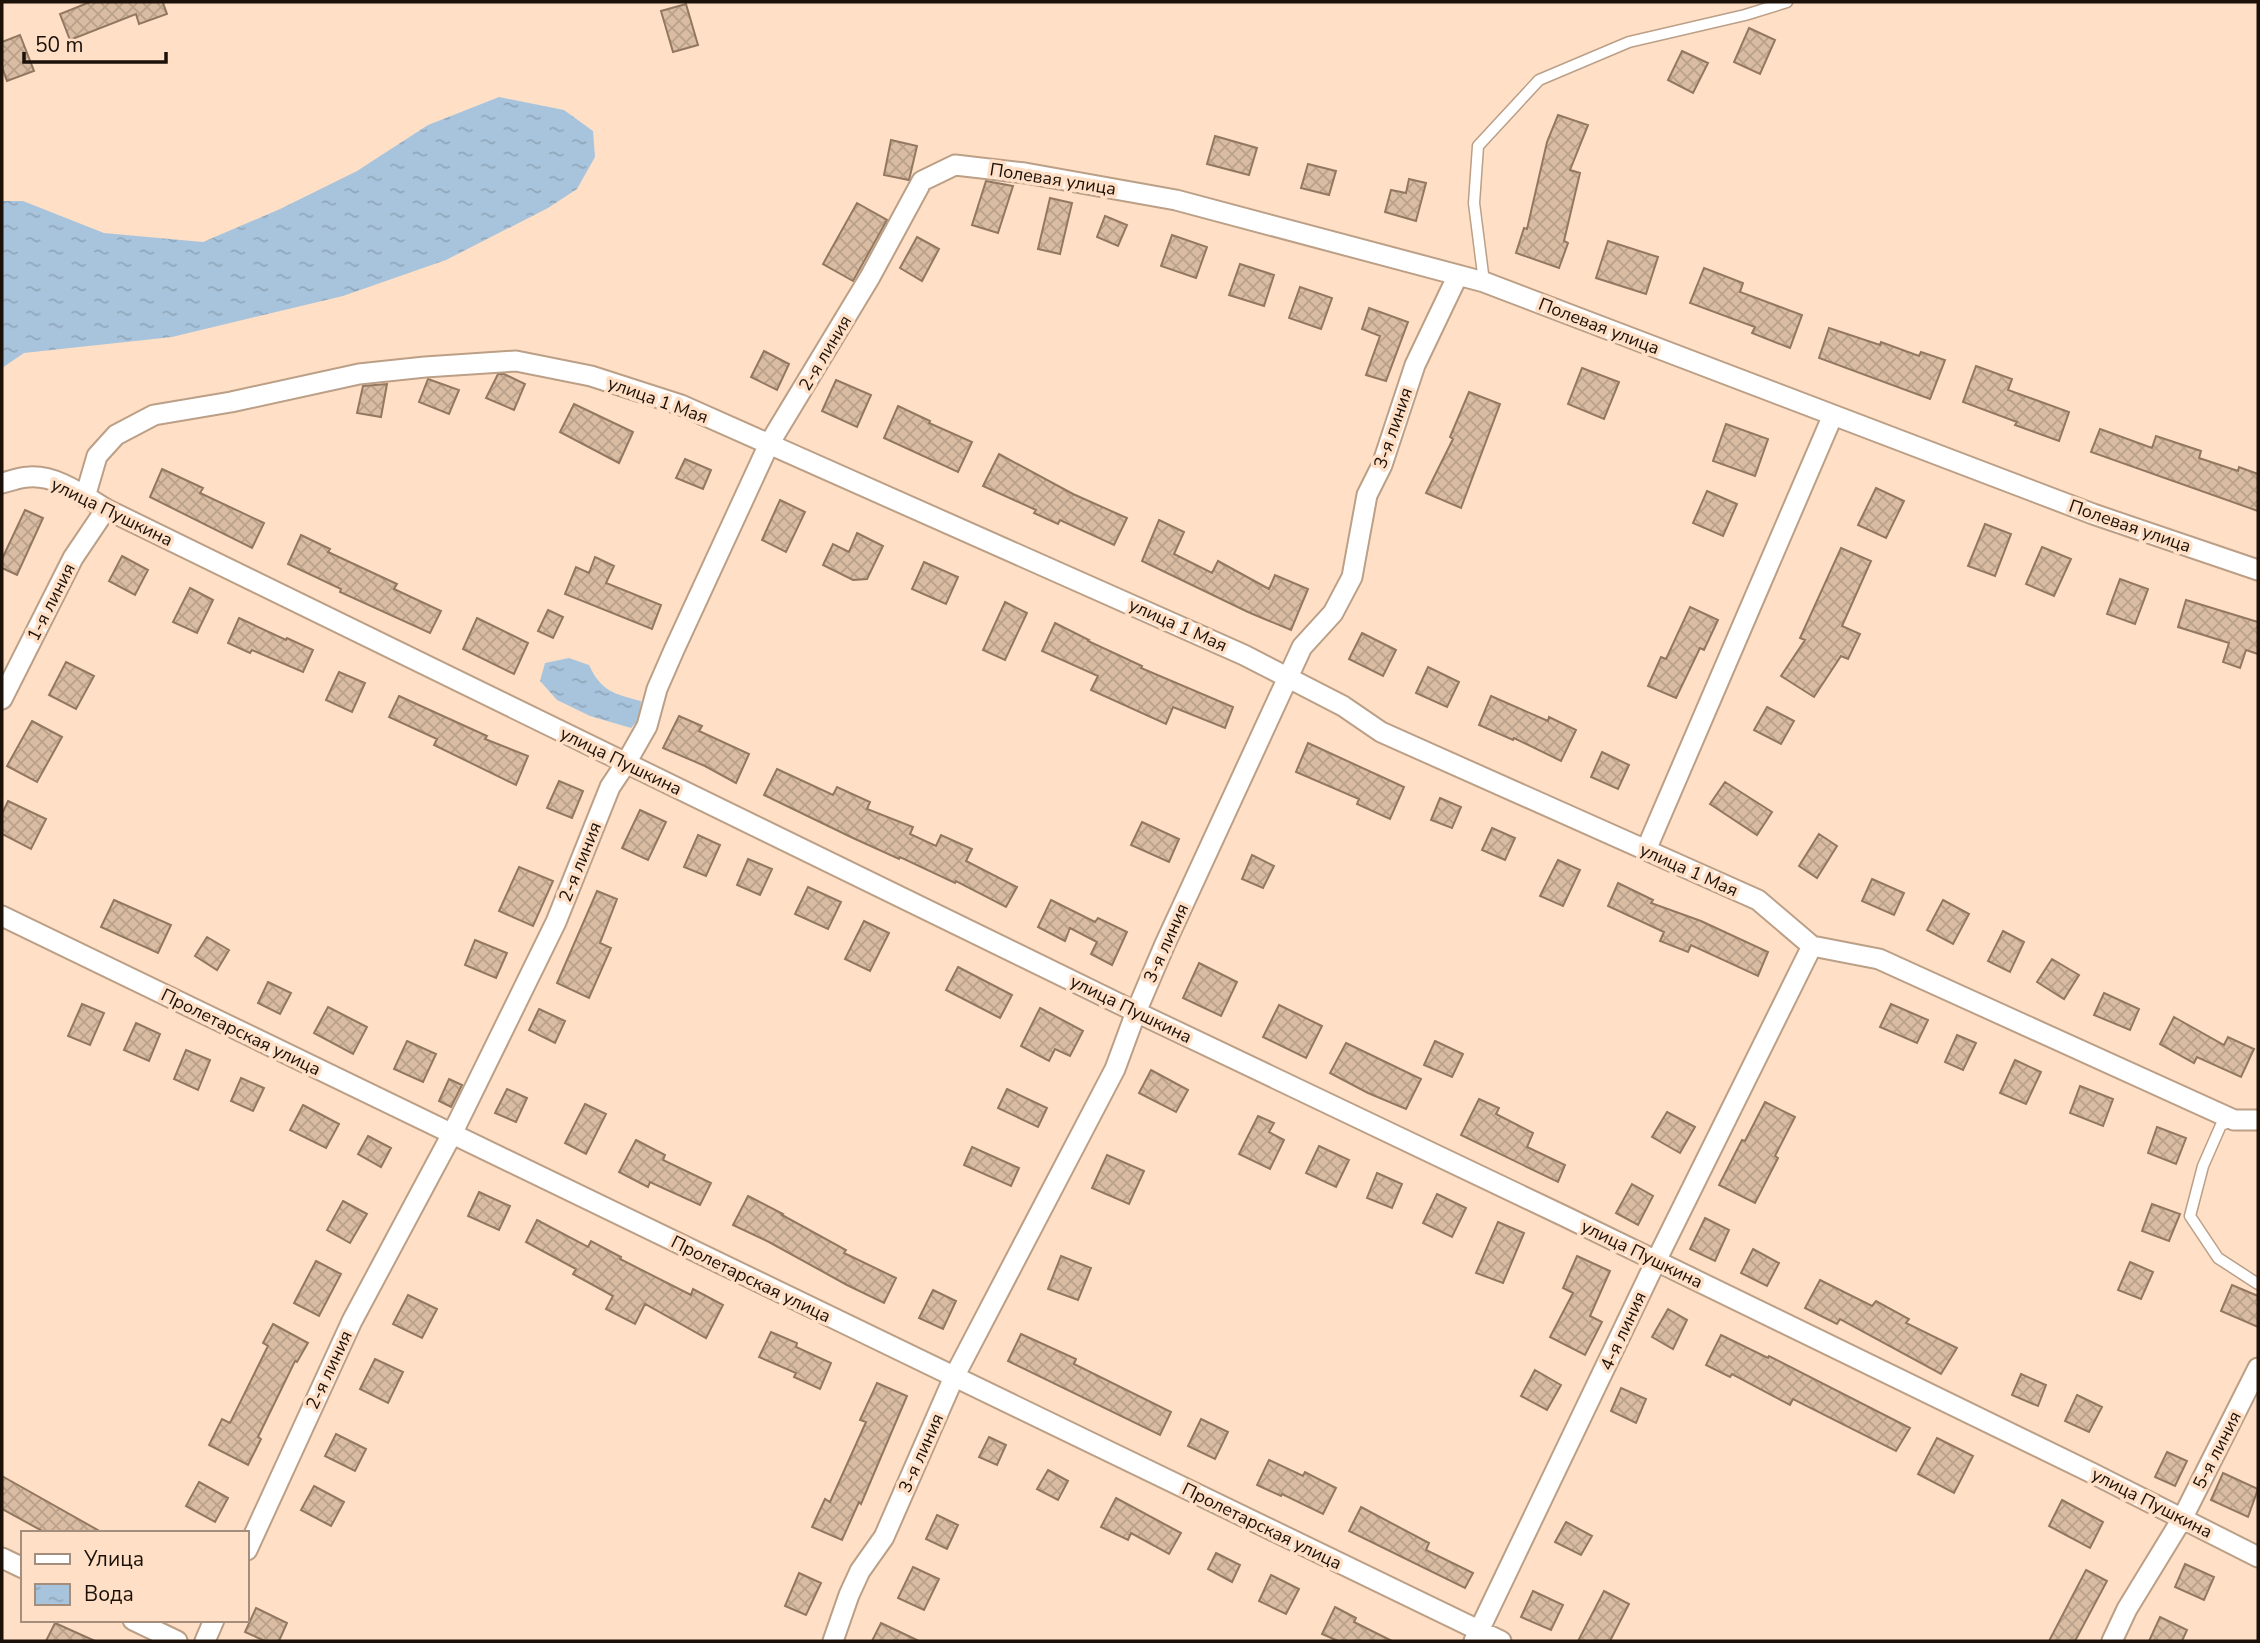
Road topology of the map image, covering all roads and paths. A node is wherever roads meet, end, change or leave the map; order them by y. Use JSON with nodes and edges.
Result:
{"nodes":[{"id":1,"x":1787,"y":2,"type":"edge"},
{"id":2,"x":922,"y":181,"type":"joint"},
{"id":3,"x":1458,"y":275,"type":"junction"},
{"id":4,"x":1484,"y":282,"type":"junction"},
{"id":5,"x":1833,"y":415,"type":"junction"},
{"id":6,"x":769,"y":444,"type":"junction"},
{"id":7,"x":2,"y":483,"type":"edge"},
{"id":8,"x":85,"y":497,"type":"junction"},
{"id":9,"x":106,"y":509,"type":"junction"},
{"id":10,"x":2258,"y":570,"type":"edge"},
{"id":11,"x":1287,"y":679,"type":"junction"},
{"id":12,"x":2,"y":699,"type":"edge"},
{"id":13,"x":626,"y":763,"type":"junction"},
{"id":14,"x":1646,"y":850,"type":"junction"},
{"id":15,"x":2,"y":916,"type":"edge"},
{"id":16,"x":1812,"y":946,"type":"junction"},
{"id":17,"x":1136,"y":1012,"type":"junction"},
{"id":18,"x":2234,"y":1120,"type":"junction"},
{"id":19,"x":2258,"y":1120,"type":"edge"},
{"id":20,"x":452,"y":1134,"type":"junction"},
{"id":21,"x":1656,"y":1261,"type":"junction"},
{"id":22,"x":2258,"y":1284,"type":"edge"},
{"id":23,"x":2258,"y":1368,"type":"edge"},
{"id":24,"x":954,"y":1377,"type":"junction"},
{"id":25,"x":2182,"y":1519,"type":"junction"},
{"id":26,"x":248,"y":1548,"type":"edge"},
{"id":27,"x":2258,"y":1557,"type":"edge"},
{"id":28,"x":2,"y":1558,"type":"edge"},
{"id":29,"x":21,"y":1567,"type":"edge"},
{"id":30,"x":137,"y":1622,"type":"edge"},
{"id":31,"x":213,"y":1622,"type":"edge"},
{"id":32,"x":1477,"y":1636,"type":"edge"},
{"id":33,"x":177,"y":1641,"type":"edge"},
{"id":34,"x":205,"y":1641,"type":"edge"},
{"id":35,"x":833,"y":1641,"type":"edge"},
{"id":36,"x":1500,"y":1641,"type":"edge"},
{"id":37,"x":2112,"y":1641,"type":"edge"}],
"edges":[{"from":1,"to":4,"type":"lane"},
{"from":2,"to":3,"type":"street","name":"Полевая улица"},
{"from":2,"to":6,"type":"street","name":"2-я линия"},
{"from":3,"to":4,"type":"street","name":"Полевая улица"},
{"from":3,"to":11,"type":"street","name":"3-я линия"},
{"from":4,"to":5,"type":"street","name":"Полевая улица"},
{"from":5,"to":10,"type":"street","name":"Полевая улица"},
{"from":5,"to":14,"type":"street"},
{"from":6,"to":8,"type":"street","name":"улица 1 Мая"},
{"from":6,"to":11,"type":"street","name":"улица 1 Мая"},
{"from":6,"to":13,"type":"street","name":"2-я линия"},
{"from":7,"to":8,"type":"street","name":"улица Пушкина"},
{"from":8,"to":9,"type":"street","name":"улица Пушкина"},
{"from":9,"to":12,"type":"street","name":"1-я линия"},
{"from":9,"to":13,"type":"street","name":"улица Пушкина"},
{"from":11,"to":14,"type":"street","name":"улица 1 Мая"},
{"from":11,"to":17,"type":"street","name":"3-я линия"},
{"from":13,"to":17,"type":"street","name":"улица Пушкина"},
{"from":13,"to":20,"type":"street","name":"2-я линия"},
{"from":14,"to":16,"type":"street","name":"улица 1 Мая"},
{"from":15,"to":20,"type":"street","name":"Пролетарская улица"},
{"from":16,"to":18,"type":"street","name":"улица 1 Мая"},
{"from":16,"to":21,"type":"street","name":"4-я линия"},
{"from":17,"to":21,"type":"street","name":"улица Пушкина"},
{"from":17,"to":24,"type":"street","name":"3-я линия"},
{"from":18,"to":19,"type":"street","name":"улица 1 Мая"},
{"from":18,"to":22,"type":"lane"},
{"from":20,"to":24,"type":"street","name":"Пролетарская улица"},
{"from":20,"to":26,"type":"street","name":"2-я линия"},
{"from":21,"to":25,"type":"street","name":"улица Пушкина"},
{"from":21,"to":32,"type":"street","name":"4-я линия"},
{"from":23,"to":25,"type":"street","name":"5-я линия"},
{"from":24,"to":32,"type":"street","name":"Пролетарская улица"},
{"from":24,"to":35,"type":"street","name":"3-я линия"},
{"from":25,"to":27,"type":"street","name":"улица Пушкина"},
{"from":25,"to":37,"type":"street","name":"5-я линия"},
{"from":28,"to":29,"type":"street"},
{"from":30,"to":33,"type":"street"},
{"from":31,"to":34,"type":"street"},
{"from":32,"to":36,"type":"street","name":"Пролетарская улица"}]}
